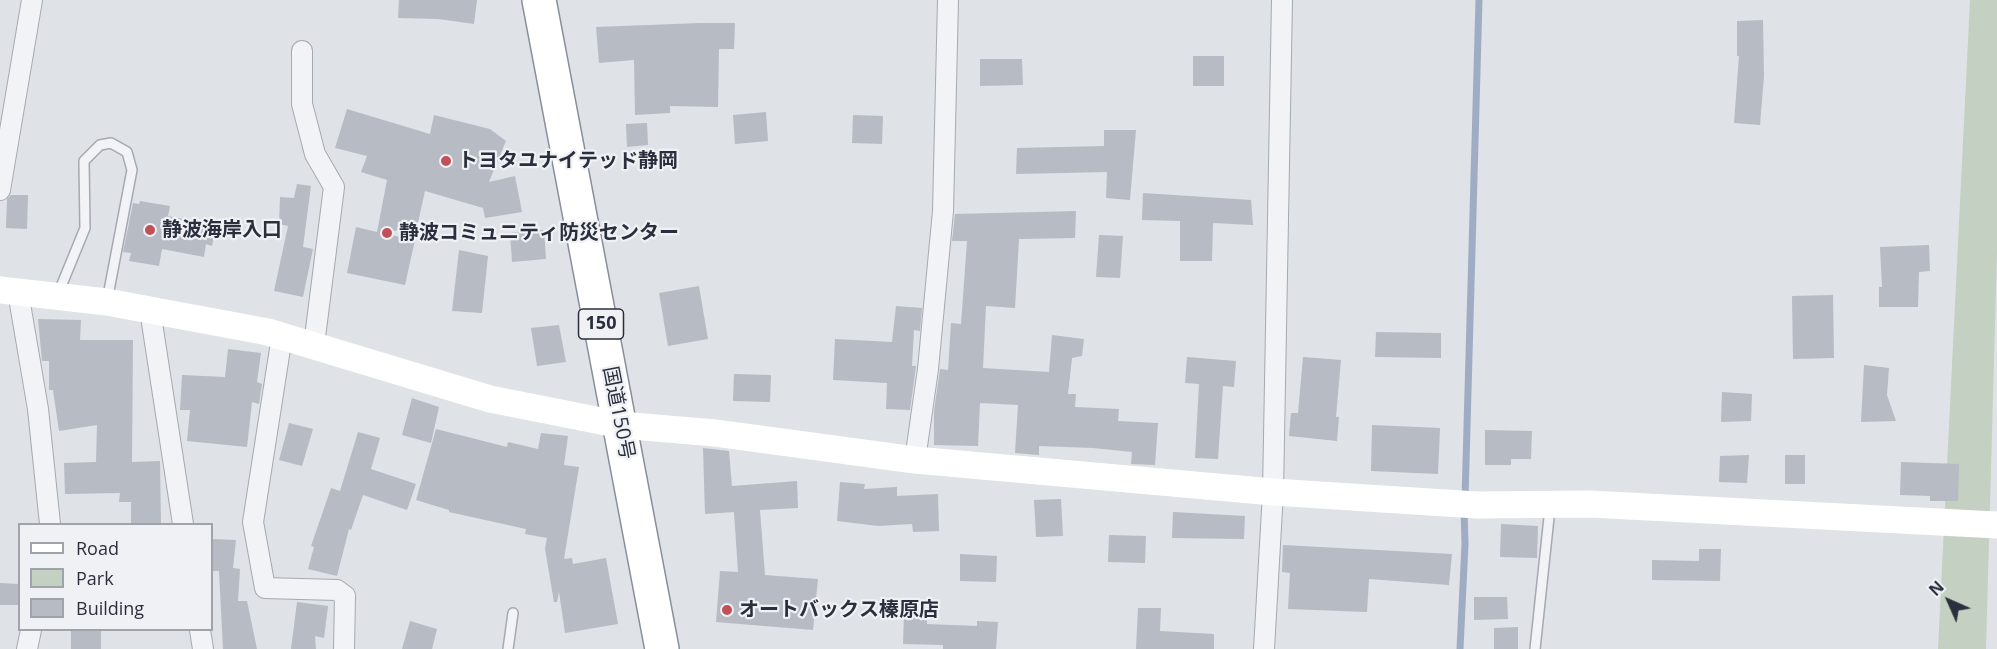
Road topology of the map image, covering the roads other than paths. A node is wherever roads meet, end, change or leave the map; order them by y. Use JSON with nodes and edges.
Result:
{"nodes":[{"id":1,"x":32,"y":0,"type":"edge"},
{"id":2,"x":539,"y":0,"type":"edge"},
{"id":3,"x":948,"y":0,"type":"edge"},
{"id":4,"x":1282,"y":0,"type":"edge"},
{"id":5,"x":302,"y":51,"type":"dead end"},
{"id":6,"x":0,"y":190,"type":"edge"},
{"id":7,"x":9,"y":291,"type":"edge"},
{"id":8,"x":57,"y":296,"type":"junction"},
{"id":9,"x":107,"y":302,"type":"junction"},
{"id":10,"x":150,"y":310,"type":"junction"},
{"id":11,"x":282,"y":336,"type":"junction"},
{"id":12,"x":314,"y":345,"type":"junction"},
{"id":13,"x":621,"y":425,"type":"junction"},
{"id":14,"x":915,"y":460,"type":"junction"},
{"id":15,"x":1273,"y":492,"type":"junction"},
{"id":16,"x":1551,"y":506,"type":"junction"},
{"id":17,"x":50,"y":523,"type":"edge"},
{"id":18,"x":183,"y":523,"type":"edge"},
{"id":19,"x":1997,"y":525,"type":"edge"},
{"id":20,"x":513,"y":613,"type":"dead end"},
{"id":21,"x":31,"y":631,"type":"edge"},
{"id":22,"x":200,"y":631,"type":"edge"},
{"id":23,"x":27,"y":649,"type":"edge"},
{"id":24,"x":203,"y":649,"type":"edge"},
{"id":25,"x":344,"y":649,"type":"edge"},
{"id":26,"x":508,"y":649,"type":"edge"},
{"id":27,"x":662,"y":649,"type":"edge"},
{"id":28,"x":1264,"y":649,"type":"edge"},
{"id":29,"x":1535,"y":649,"type":"edge"}],
"edges":[{"from":1,"to":6,"type":"street"},
{"from":2,"to":13,"type":"highway","name":"国道150号","number":"150"},
{"from":3,"to":14,"type":"street"},
{"from":4,"to":15,"type":"street"},
{"from":5,"to":12,"type":"street"},
{"from":7,"to":8,"type":"street"},
{"from":7,"to":17,"type":"street"},
{"from":8,"to":9,"type":"street"},
{"from":8,"to":9,"type":"lane"},
{"from":9,"to":10,"type":"street"},
{"from":10,"to":11,"type":"street"},
{"from":10,"to":18,"type":"street"},
{"from":11,"to":12,"type":"street"},
{"from":11,"to":25,"type":"street"},
{"from":12,"to":13,"type":"street"},
{"from":13,"to":14,"type":"street"},
{"from":13,"to":27,"type":"highway","name":"国道150号","number":"150"},
{"from":14,"to":15,"type":"street"},
{"from":15,"to":16,"type":"street"},
{"from":15,"to":28,"type":"street"},
{"from":16,"to":19,"type":"street"},
{"from":16,"to":29,"type":"lane"},
{"from":20,"to":26,"type":"lane"},
{"from":21,"to":23,"type":"street"},
{"from":22,"to":24,"type":"street"}]}
